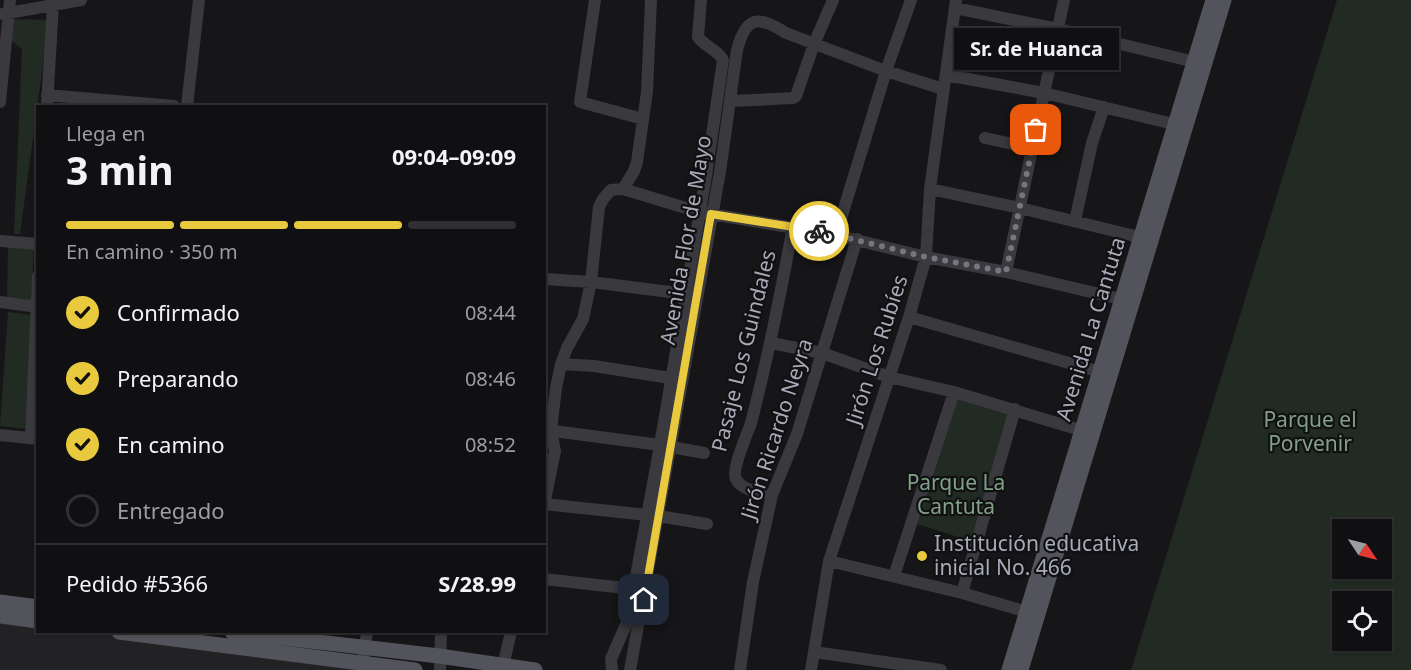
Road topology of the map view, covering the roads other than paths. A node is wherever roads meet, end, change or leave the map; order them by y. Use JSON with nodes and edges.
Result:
{"nodes":[{"id":1,"x":10,"y":0,"type":"edge"},
{"id":2,"x":81,"y":0,"type":"edge"},
{"id":3,"x":200,"y":0,"type":"edge"},
{"id":4,"x":595,"y":0,"type":"edge"},
{"id":5,"x":651,"y":0,"type":"edge"},
{"id":6,"x":701,"y":0,"type":"edge"},
{"id":7,"x":833,"y":0,"type":"edge"},
{"id":8,"x":911,"y":0,"type":"edge"},
{"id":9,"x":1064,"y":0,"type":"edge"},
{"id":10,"x":1213,"y":0,"type":"edge"},
{"id":11,"x":1224,"y":0,"type":"edge"},
{"id":12,"x":956,"y":4,"type":"edge"},
{"id":13,"x":53,"y":5,"type":"junction"},
{"id":14,"x":4,"y":14,"type":"edge"},
{"id":15,"x":1058,"y":29,"type":"junction"},
{"id":16,"x":813,"y":44,"type":"junction"},
{"id":17,"x":1200,"y":63,"type":"junction"},
{"id":18,"x":886,"y":71,"type":"junction"},
{"id":19,"x":946,"y":75,"type":"junction"},
{"id":20,"x":943,"y":89,"type":"junction"},
{"id":21,"x":1044,"y":93,"type":"junction"},
{"id":22,"x":47,"y":101,"type":"edge"},
{"id":23,"x":731,"y":101,"type":"junction"},
{"id":24,"x":0,"y":102,"type":"edge"},
{"id":25,"x":149,"y":105,"type":"edge"},
{"id":26,"x":187,"y":105,"type":"edge"},
{"id":27,"x":1104,"y":108,"type":"junction"},
{"id":28,"x":643,"y":119,"type":"junction"},
{"id":29,"x":1181,"y":125,"type":"junction"},
{"id":30,"x":985,"y":138,"type":"dead end"},
{"id":31,"x":1032,"y":148,"type":"junction"},
{"id":32,"x":623,"y":189,"type":"junction"},
{"id":33,"x":930,"y":189,"type":"junction"},
{"id":34,"x":1020,"y":208,"type":"junction"},
{"id":35,"x":705,"y":213,"type":"junction"},
{"id":36,"x":1075,"y":221,"type":"junction"},
{"id":37,"x":793,"y":226,"type":"junction"},
{"id":38,"x":836,"y":235,"type":"junction"},
{"id":39,"x":857,"y":239,"type":"junction"},
{"id":40,"x":1146,"y":239,"type":"junction"},
{"id":41,"x":0,"y":241,"type":"edge"},
{"id":42,"x":36,"y":244,"type":"edge"},
{"id":43,"x":926,"y":257,"type":"junction"},
{"id":44,"x":1006,"y":272,"type":"junction"},
{"id":45,"x":546,"y":279,"type":"edge"},
{"id":46,"x":591,"y":282,"type":"junction"},
{"id":47,"x":686,"y":294,"type":"junction"},
{"id":48,"x":1127,"y":301,"type":"junction"},
{"id":49,"x":0,"y":302,"type":"edge"},
{"id":50,"x":36,"y":307,"type":"edge"},
{"id":51,"x":909,"y":317,"type":"junction"},
{"id":52,"x":771,"y":343,"type":"junction"},
{"id":53,"x":822,"y":353,"type":"junction"},
{"id":54,"x":561,"y":364,"type":"junction"},
{"id":55,"x":36,"y":365,"type":"edge"},
{"id":56,"x":1106,"y":373,"type":"junction"},
{"id":57,"x":889,"y":377,"type":"junction"},
{"id":58,"x":670,"y":378,"type":"junction"},
{"id":59,"x":954,"y":392,"type":"junction"},
{"id":60,"x":1015,"y":410,"type":"junction"},
{"id":61,"x":548,"y":430,"type":"edge"},
{"id":62,"x":1087,"y":431,"type":"junction"},
{"id":63,"x":0,"y":435,"type":"edge"},
{"id":64,"x":34,"y":438,"type":"edge"},
{"id":65,"x":665,"y":446,"type":"junction"},
{"id":66,"x":704,"y":453,"type":"dead end"},
{"id":67,"x":772,"y":495,"type":"junction"},
{"id":68,"x":546,"y":500,"type":"edge"},
{"id":69,"x":546,"y":505,"type":"edge"},
{"id":70,"x":652,"y":515,"type":"junction"},
{"id":71,"x":707,"y":524,"type":"dead end"},
{"id":72,"x":829,"y":561,"type":"junction"},
{"id":73,"x":894,"y":576,"type":"junction"},
{"id":74,"x":546,"y":579,"type":"edge"},
{"id":75,"x":633,"y":589,"type":"junction"},
{"id":76,"x":962,"y":592,"type":"junction"},
{"id":77,"x":0,"y":602,"type":"edge"},
{"id":78,"x":36,"y":607,"type":"edge"},
{"id":79,"x":1032,"y":614,"type":"junction"},
{"id":80,"x":0,"y":616,"type":"edge"},
{"id":81,"x":36,"y":621,"type":"edge"},
{"id":82,"x":137,"y":633,"type":"edge"},
{"id":83,"x":236,"y":633,"type":"edge"},
{"id":84,"x":367,"y":633,"type":"edge"},
{"id":85,"x":441,"y":633,"type":"edge"},
{"id":86,"x":511,"y":633,"type":"edge"},
{"id":87,"x":192,"y":636,"type":"edge"},
{"id":88,"x":263,"y":639,"type":"edge"},
{"id":89,"x":814,"y":652,"type":"junction"},
{"id":90,"x":364,"y":656,"type":"junction"},
{"id":91,"x":439,"y":663,"type":"edge"},
{"id":92,"x":503,"y":666,"type":"junction"},
{"id":93,"x":415,"y":670,"type":"edge"},
{"id":94,"x":535,"y":670,"type":"edge"},
{"id":95,"x":612,"y":670,"type":"edge"},
{"id":96,"x":630,"y":670,"type":"edge"},
{"id":97,"x":740,"y":670,"type":"edge"},
{"id":98,"x":811,"y":670,"type":"edge"},
{"id":99,"x":941,"y":670,"type":"edge"},
{"id":100,"x":1009,"y":670,"type":"edge"},
{"id":101,"x":1021,"y":670,"type":"edge"}],
"edges":[{"from":1,"to":14,"type":"street"},
{"from":2,"to":13,"type":"street"},
{"from":3,"to":26,"type":"street"},
{"from":4,"to":28,"type":"street"},
{"from":5,"to":28,"type":"street"},
{"from":6,"to":35,"type":"street","name":"Avenida Flor de Mayo"},
{"from":7,"to":16,"type":"street"},
{"from":8,"to":18,"type":"street"},
{"from":9,"to":15,"type":"street"},
{"from":10,"to":17,"type":"main road","name":"Avenida La Cantuta"},
{"from":11,"to":17,"type":"main road","name":"Avenida La Cantuta"},
{"from":12,"to":15,"type":"street"},
{"from":12,"to":19,"type":"street","name":"Jirón Los Rubíes"},
{"from":13,"to":14,"type":"street"},
{"from":13,"to":22,"type":"street"},
{"from":14,"to":24,"type":"street"},
{"from":15,"to":17,"type":"street"},
{"from":15,"to":21,"type":"street"},
{"from":16,"to":18,"type":"street","name":"Avenida Flor de Mayo"},
{"from":16,"to":23,"type":"street"},
{"from":16,"to":23,"type":"street","name":"Avenida Flor de Mayo"},
{"from":17,"to":29,"type":"main road","name":"Avenida La Cantuta"},
{"from":18,"to":20,"type":"street","name":"Avenida Flor de Mayo"},
{"from":18,"to":38,"type":"street"},
{"from":19,"to":20,"type":"street","name":"Jirón Los Rubíes"},
{"from":19,"to":21,"type":"street"},
{"from":20,"to":33,"type":"street","name":"Jirón Los Rubíes"},
{"from":21,"to":27,"type":"street"},
{"from":21,"to":31,"type":"street"},
{"from":22,"to":25,"type":"street"},
{"from":23,"to":35,"type":"street","name":"Avenida Flor de Mayo"},
{"from":27,"to":29,"type":"street"},
{"from":27,"to":36,"type":"street"},
{"from":28,"to":32,"type":"street"},
{"from":29,"to":40,"type":"main road","name":"Avenida La Cantuta"},
{"from":30,"to":31,"type":"street"},
{"from":31,"to":34,"type":"street"},
{"from":32,"to":35,"type":"street"},
{"from":32,"to":46,"type":"street"},
{"from":33,"to":34,"type":"street"},
{"from":33,"to":43,"type":"street","name":"Jirón Los Rubíes"},
{"from":34,"to":36,"type":"street"},
{"from":34,"to":44,"type":"street"},
{"from":35,"to":37,"type":"street"},
{"from":35,"to":47,"type":"street","name":"Avenida Flor de Mayo"},
{"from":35,"to":65,"type":"street","name":"Avenida Flor de Mayo"},
{"from":36,"to":40,"type":"street"},
{"from":37,"to":38,"type":"street"},
{"from":37,"to":52,"type":"street","name":"Pasaje Los Guindales"},
{"from":38,"to":39,"type":"street"},
{"from":39,"to":43,"type":"street"},
{"from":39,"to":53,"type":"street","name":"Jirón Ricardo Neyra"},
{"from":40,"to":48,"type":"main road","name":"Avenida La Cantuta"},
{"from":41,"to":42,"type":"street"},
{"from":43,"to":44,"type":"street"},
{"from":43,"to":51,"type":"street","name":"Jirón Los Rubíes"},
{"from":44,"to":48,"type":"street"},
{"from":45,"to":46,"type":"street"},
{"from":46,"to":47,"type":"street"},
{"from":46,"to":54,"type":"street"},
{"from":47,"to":58,"type":"street","name":"Avenida Flor de Mayo"},
{"from":48,"to":56,"type":"main road","name":"Avenida La Cantuta"},
{"from":49,"to":50,"type":"street"},
{"from":51,"to":56,"type":"street"},
{"from":51,"to":57,"type":"street","name":"Jirón Los Rubíes"},
{"from":52,"to":53,"type":"street"},
{"from":52,"to":67,"type":"street","name":"Pasaje Los Guindales"},
{"from":53,"to":57,"type":"street"},
{"from":53,"to":67,"type":"street","name":"Jirón Ricardo Neyra"},
{"from":54,"to":58,"type":"street"},
{"from":54,"to":61,"type":"street"},
{"from":55,"to":64,"type":"street"},
{"from":56,"to":62,"type":"main road","name":"Avenida La Cantuta"},
{"from":57,"to":59,"type":"street"},
{"from":57,"to":72,"type":"street","name":"Jirón Los Rubíes"},
{"from":58,"to":65,"type":"street","name":"Avenida Flor de Mayo"},
{"from":59,"to":60,"type":"street"},
{"from":59,"to":73,"type":"street"},
{"from":60,"to":62,"type":"street"},
{"from":60,"to":76,"type":"street"},
{"from":61,"to":65,"type":"street"},
{"from":61,"to":68,"type":"street"},
{"from":62,"to":79,"type":"main road","name":"Avenida La Cantuta"},
{"from":63,"to":64,"type":"street"},
{"from":65,"to":66,"type":"street"},
{"from":65,"to":70,"type":"street","name":"Avenida Flor de Mayo"},
{"from":67,"to":97,"type":"street","name":"Jirón Ricardo Neyra"},
{"from":69,"to":70,"type":"street"},
{"from":70,"to":71,"type":"street"},
{"from":70,"to":75,"type":"street","name":"Avenida Flor de Mayo"},
{"from":70,"to":96,"type":"street","name":"Avenida Flor de Mayo"},
{"from":72,"to":73,"type":"street"},
{"from":72,"to":89,"type":"street","name":"Jirón Los Rubíes"},
{"from":73,"to":76,"type":"street"},
{"from":74,"to":75,"type":"street"},
{"from":75,"to":95,"type":"street","name":"Avenida Flor de Mayo"},
{"from":76,"to":79,"type":"street"},
{"from":77,"to":78,"type":"main road"},
{"from":79,"to":100,"type":"main road","name":"Avenida La Cantuta"},
{"from":79,"to":101,"type":"main road","name":"Avenida La Cantuta"},
{"from":80,"to":81,"type":"main road"},
{"from":82,"to":87,"type":"main road"},
{"from":83,"to":88,"type":"main road"},
{"from":84,"to":90,"type":"street"},
{"from":85,"to":91,"type":"street"},
{"from":86,"to":92,"type":"street"},
{"from":87,"to":88,"type":"main road"},
{"from":88,"to":90,"type":"main road"},
{"from":89,"to":98,"type":"street","name":"Jirón Los Rubíes"},
{"from":89,"to":99,"type":"street"},
{"from":90,"to":91,"type":"main road"},
{"from":90,"to":93,"type":"main road"},
{"from":91,"to":92,"type":"main road"},
{"from":92,"to":94,"type":"main road"}]}
